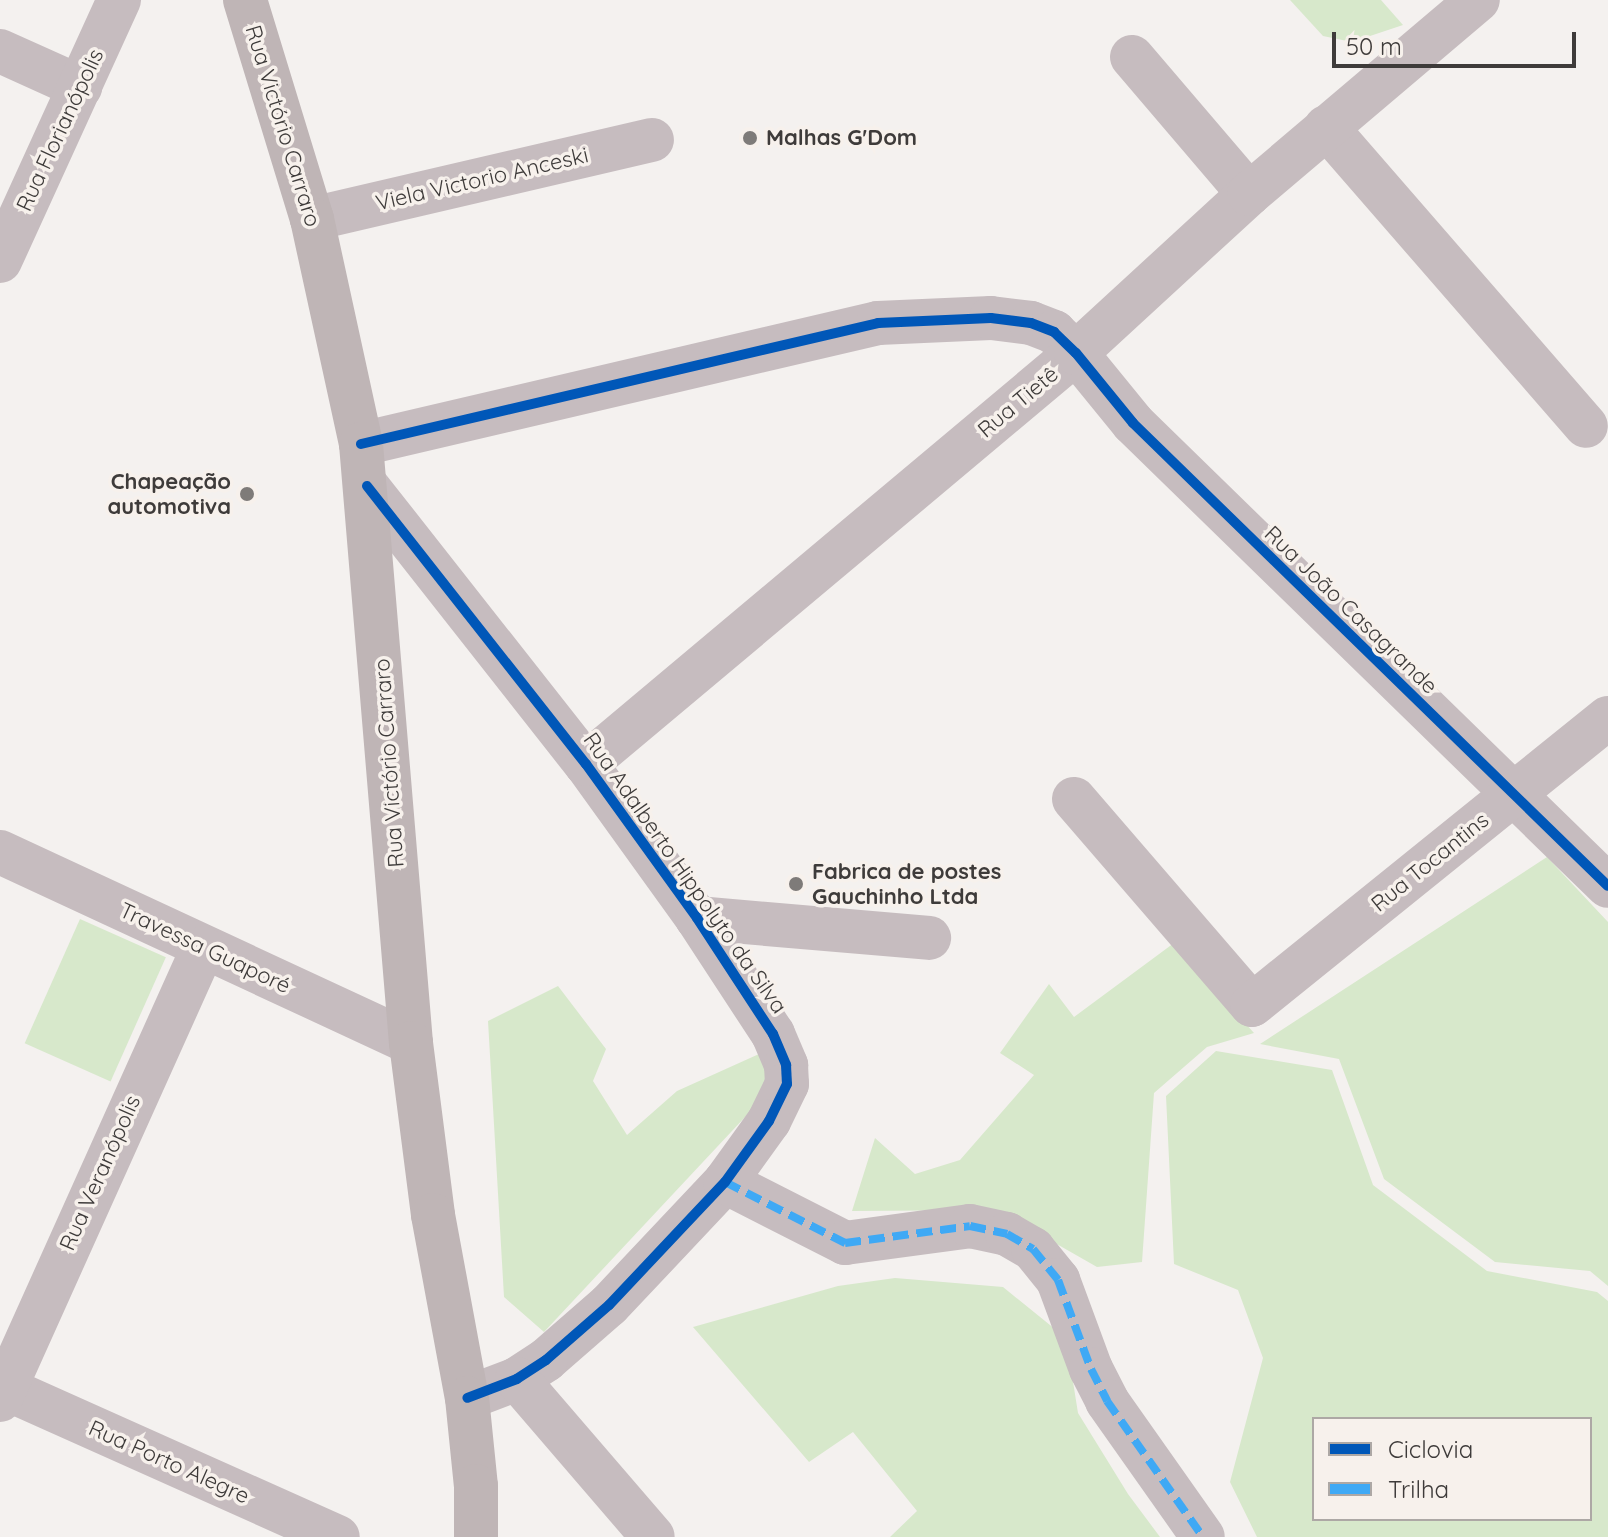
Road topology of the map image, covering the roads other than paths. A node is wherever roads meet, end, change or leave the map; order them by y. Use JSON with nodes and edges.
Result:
{"nodes":[{"id":1,"x":119,"y":0,"type":"edge"},
{"id":2,"x":245,"y":0,"type":"edge"},
{"id":3,"x":1478,"y":0,"type":"edge"},
{"id":4,"x":0,"y":51,"type":"edge"},
{"id":5,"x":1132,"y":57,"type":"dead end"},
{"id":6,"x":80,"y":87,"type":"junction"},
{"id":7,"x":1326,"y":127,"type":"junction"},
{"id":8,"x":652,"y":140,"type":"dead end"},
{"id":9,"x":1249,"y":194,"type":"junction"},
{"id":10,"x":312,"y":219,"type":"junction"},
{"id":11,"x":0,"y":261,"type":"edge"},
{"id":12,"x":1076,"y":353,"type":"junction"},
{"id":13,"x":1586,"y":426,"type":"dead end"},
{"id":14,"x":364,"y":465,"type":"junction"},
{"id":15,"x":1608,"y":718,"type":"edge"},
{"id":16,"x":586,"y":764,"type":"junction"},
{"id":17,"x":1513,"y":796,"type":"junction"},
{"id":18,"x":1074,"y":799,"type":"dead end"},
{"id":19,"x":0,"y":852,"type":"edge"},
{"id":20,"x":1608,"y":886,"type":"edge"},
{"id":21,"x":697,"y":918,"type":"junction"},
{"id":22,"x":929,"y":938,"type":"dead end"},
{"id":23,"x":203,"y":948,"type":"junction"},
{"id":24,"x":411,"y":1043,"type":"junction"},
{"id":25,"x":725,"y":1182,"type":"junction"},
{"id":26,"x":517,"y":1379,"type":"junction"},
{"id":27,"x":2,"y":1391,"type":"edge"},
{"id":28,"x":467,"y":1398,"type":"junction"},
{"id":29,"x":261,"y":1522,"type":"edge"},
{"id":30,"x":338,"y":1537,"type":"edge"},
{"id":31,"x":476,"y":1537,"type":"edge"},
{"id":32,"x":653,"y":1537,"type":"edge"},
{"id":33,"x":1203,"y":1537,"type":"edge"}],
"edges":[{"from":1,"to":6,"type":"street","name":"Rua Florianópolis"},
{"from":2,"to":10,"type":"main road","name":"Rua Victório Carraro"},
{"from":3,"to":7,"type":"street","name":"Rua Tietê"},
{"from":4,"to":6,"type":"street"},
{"from":5,"to":9,"type":"street"},
{"from":6,"to":11,"type":"street","name":"Rua Florianópolis"},
{"from":7,"to":9,"type":"street","name":"Rua Tietê"},
{"from":7,"to":13,"type":"street"},
{"from":8,"to":10,"type":"street","name":"Viela Victorio Anceski"},
{"from":9,"to":12,"type":"street","name":"Rua Tietê"},
{"from":10,"to":14,"type":"main road","name":"Rua Victório Carraro"},
{"from":12,"to":14,"type":"street","name":"Rua João Casagrande"},
{"from":12,"to":16,"type":"street","name":"Rua Tietê"},
{"from":12,"to":17,"type":"street","name":"Rua João Casagrande"},
{"from":14,"to":16,"type":"street","name":"Rua Adalberto Hippolyto da Silva"},
{"from":14,"to":24,"type":"main road","name":"Rua Victório Carraro"},
{"from":15,"to":17,"type":"street","name":"Rua Tocantins"},
{"from":16,"to":21,"type":"street","name":"Rua Adalberto Hippolyto da Silva"},
{"from":17,"to":18,"type":"street","name":"Rua Tocantins"},
{"from":17,"to":20,"type":"street","name":"Rua João Casagrande"},
{"from":19,"to":23,"type":"street","name":"Travessa Guaporé"},
{"from":21,"to":22,"type":"street"},
{"from":21,"to":25,"type":"street","name":"Rua Adalberto Hippolyto da Silva"},
{"from":23,"to":24,"type":"street","name":"Travessa Guaporé"},
{"from":23,"to":27,"type":"street","name":"Rua Veranópolis"},
{"from":24,"to":28,"type":"main road","name":"Rua Victório Carraro"},
{"from":25,"to":26,"type":"street","name":"Rua Adalberto Hippolyto da Silva"},
{"from":25,"to":33,"type":"street"},
{"from":26,"to":28,"type":"street","name":"Rua Adalberto Hippolyto da Silva"},
{"from":26,"to":32,"type":"street"},
{"from":27,"to":29,"type":"street","name":"Rua Porto Alegre"},
{"from":28,"to":31,"type":"main road","name":"Rua Victório Carraro"},
{"from":29,"to":30,"type":"street","name":"Rua Porto Alegre"}]}
